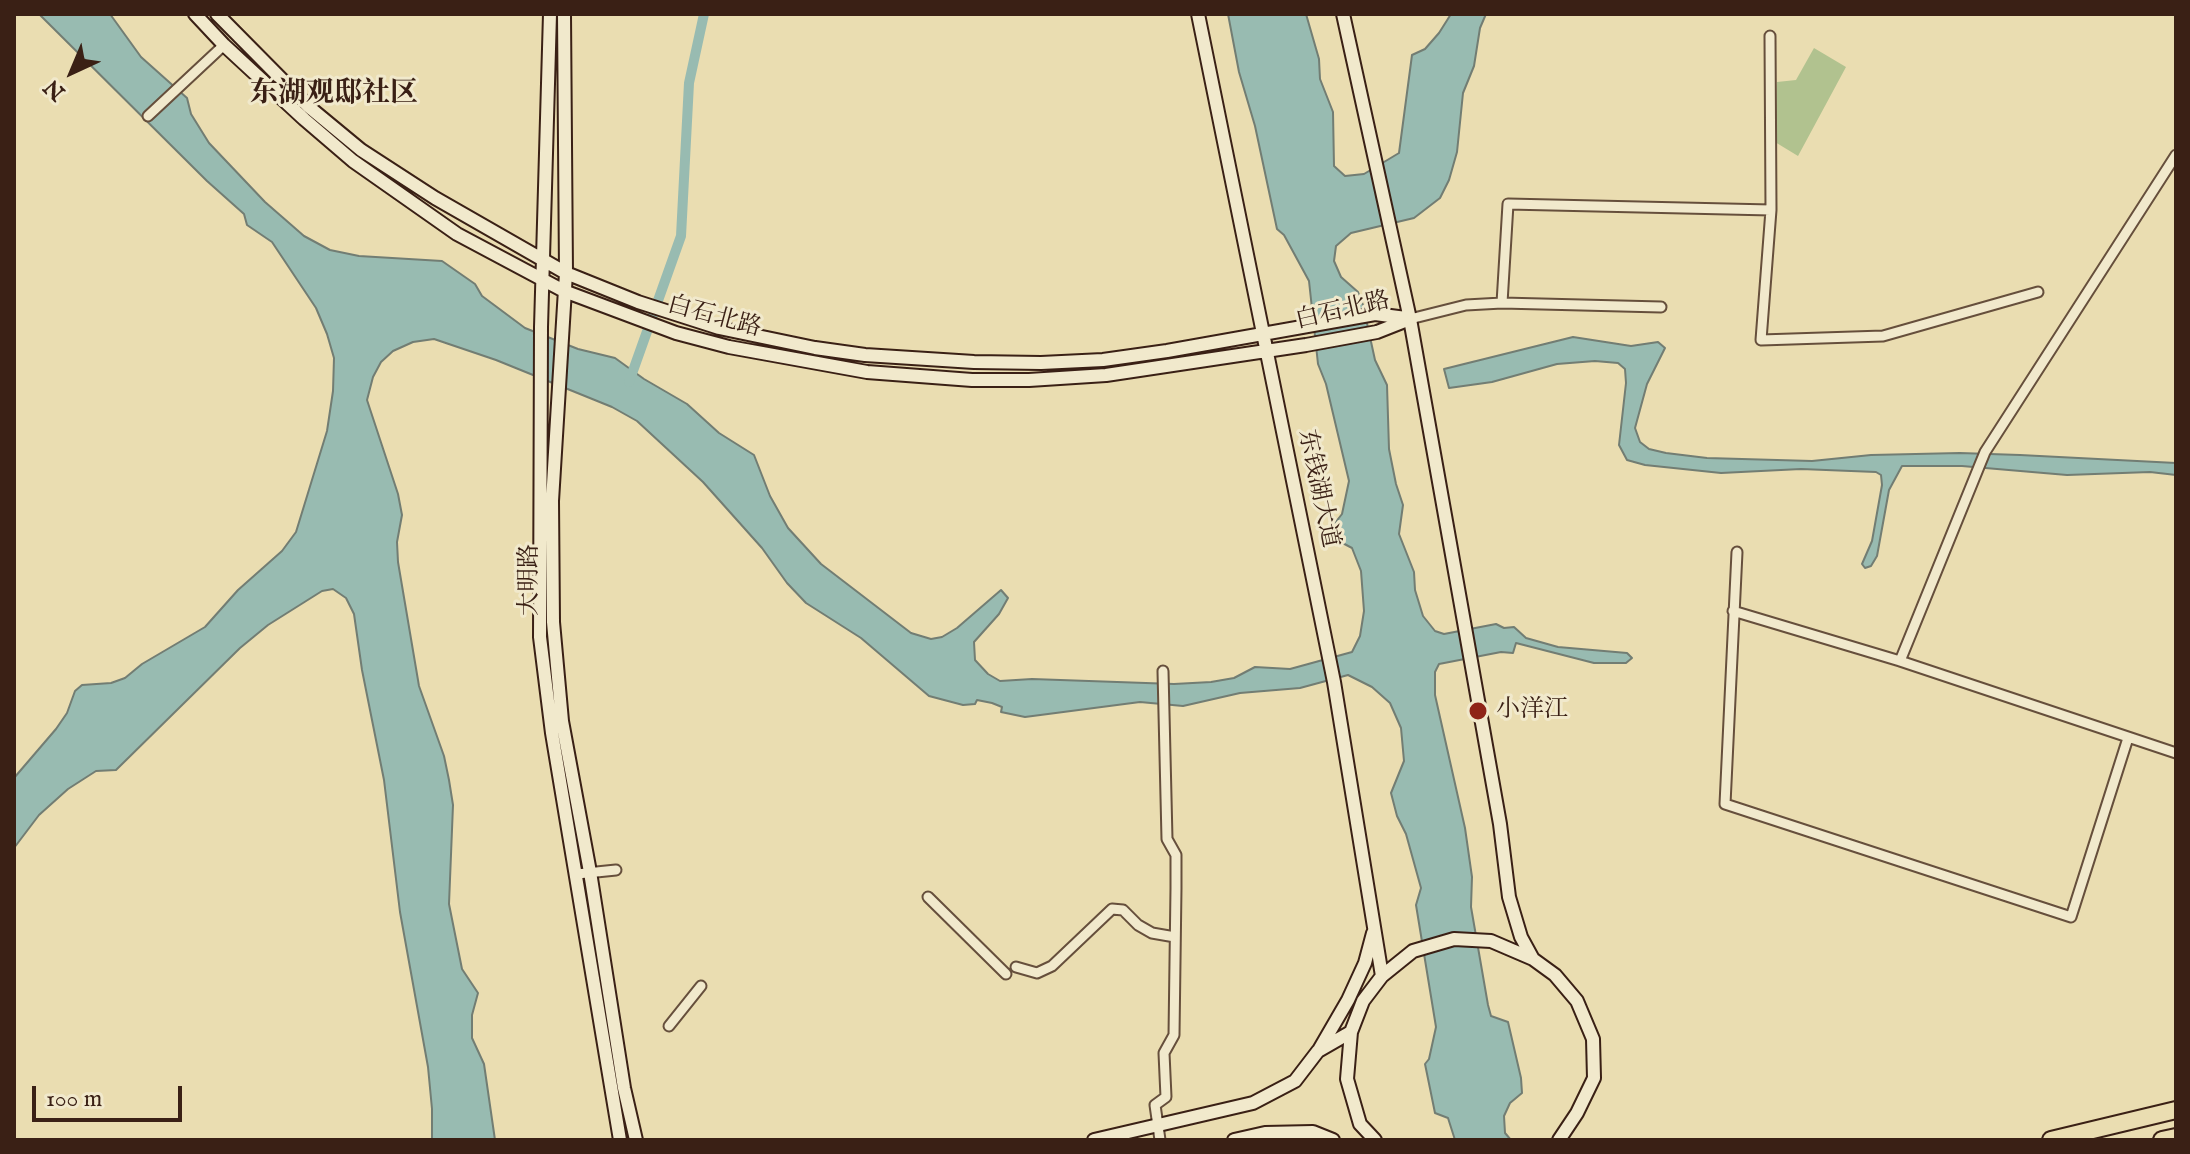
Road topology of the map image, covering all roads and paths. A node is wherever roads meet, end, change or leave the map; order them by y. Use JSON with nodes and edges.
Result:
{"nodes":[{"id":1,"x":195,"y":14,"type":"edge"},
{"id":2,"x":217,"y":14,"type":"edge"},
{"id":3,"x":550,"y":14,"type":"edge"},
{"id":4,"x":564,"y":14,"type":"edge"},
{"id":5,"x":1198,"y":14,"type":"edge"},
{"id":6,"x":1343,"y":14,"type":"edge"},
{"id":7,"x":1770,"y":36,"type":"dead end"},
{"id":8,"x":224,"y":45,"type":"junction"},
{"id":9,"x":148,"y":116,"type":"dead end"},
{"id":10,"x":2176,"y":155,"type":"edge"},
{"id":11,"x":1771,"y":210,"type":"junction"},
{"id":12,"x":543,"y":261,"type":"junction"},
{"id":13,"x":566,"y":273,"type":"junction"},
{"id":14,"x":542,"y":282,"type":"junction"},
{"id":15,"x":564,"y":291,"type":"junction"},
{"id":16,"x":2038,"y":292,"type":"dead end"},
{"id":17,"x":1502,"y":303,"type":"junction"},
{"id":18,"x":1661,"y":307,"type":"dead end"},
{"id":19,"x":1410,"y":319,"type":"junction"},
{"id":20,"x":1263,"y":334,"type":"junction"},
{"id":21,"x":1266,"y":349,"type":"junction"},
{"id":22,"x":1737,"y":552,"type":"dead end"},
{"id":23,"x":1733,"y":611,"type":"junction"},
{"id":24,"x":1900,"y":661,"type":"junction"},
{"id":25,"x":1163,"y":671,"type":"dead end"},
{"id":26,"x":2128,"y":738,"type":"junction"},
{"id":27,"x":2176,"y":753,"type":"edge"},
{"id":28,"x":616,"y":870,"type":"dead end"},
{"id":29,"x":583,"y":873,"type":"junction"},
{"id":30,"x":928,"y":897,"type":"dead end"},
{"id":31,"x":1375,"y":926,"type":"junction"},
{"id":32,"x":1175,"y":937,"type":"junction"},
{"id":33,"x":1533,"y":959,"type":"junction"},
{"id":34,"x":1016,"y":967,"type":"dead end"},
{"id":35,"x":1006,"y":974,"type":"dead end"},
{"id":36,"x":1382,"y":976,"type":"junction"},
{"id":37,"x":701,"y":986,"type":"dead end"},
{"id":38,"x":669,"y":1026,"type":"dead end"},
{"id":39,"x":1351,"y":1032,"type":"junction"},
{"id":40,"x":1318,"y":1051,"type":"junction"},
{"id":41,"x":2176,"y":1110,"type":"edge"},
{"id":42,"x":1159,"y":1133,"type":"edge"},
{"id":43,"x":2176,"y":1137,"type":"edge"},
{"id":44,"x":620,"y":1140,"type":"edge"},
{"id":45,"x":636,"y":1140,"type":"edge"},
{"id":46,"x":1094,"y":1140,"type":"edge"},
{"id":47,"x":1234,"y":1140,"type":"edge"},
{"id":48,"x":1333,"y":1140,"type":"edge"},
{"id":49,"x":1375,"y":1140,"type":"edge"},
{"id":50,"x":1559,"y":1140,"type":"edge"},
{"id":51,"x":2051,"y":1140,"type":"edge"},
{"id":52,"x":2162,"y":1140,"type":"edge"}],
"edges":[{"from":1,"to":8,"type":"main road","name":"白石北路"},
{"from":2,"to":12,"type":"main road","name":"白石北路"},
{"from":3,"to":12,"type":"main road","name":"大明路"},
{"from":4,"to":13,"type":"main road","name":"大明路"},
{"from":5,"to":20,"type":"main road","name":"东钱湖大道"},
{"from":6,"to":19,"type":"main road"},
{"from":7,"to":11,"type":"street"},
{"from":8,"to":9,"type":"street"},
{"from":8,"to":14,"type":"main road","name":"白石北路"},
{"from":10,"to":24,"type":"street"},
{"from":11,"to":16,"type":"street"},
{"from":11,"to":17,"type":"street"},
{"from":12,"to":13,"type":"main road","name":"白石北路"},
{"from":12,"to":14,"type":"main road","name":"大明路"},
{"from":13,"to":15,"type":"main road","name":"大明路"},
{"from":13,"to":20,"type":"main road","name":"白石北路"},
{"from":14,"to":15,"type":"main road","name":"白石北路"},
{"from":14,"to":29,"type":"main road","name":"大明路"},
{"from":15,"to":21,"type":"main road","name":"白石北路"},
{"from":15,"to":29,"type":"main road","name":"大明路"},
{"from":17,"to":18,"type":"street"},
{"from":17,"to":19,"type":"street"},
{"from":19,"to":20,"type":"main road","name":"白石北路"},
{"from":19,"to":21,"type":"main road","name":"白石北路"},
{"from":19,"to":33,"type":"main road"},
{"from":20,"to":21,"type":"main road","name":"东钱湖大道"},
{"from":21,"to":31,"type":"main road","name":"东钱湖大道"},
{"from":22,"to":23,"type":"street"},
{"from":23,"to":24,"type":"street"},
{"from":23,"to":26,"type":"street"},
{"from":24,"to":26,"type":"street"},
{"from":25,"to":32,"type":"street"},
{"from":26,"to":27,"type":"street"},
{"from":28,"to":29,"type":"street"},
{"from":29,"to":44,"type":"main road","name":"大明路"},
{"from":29,"to":45,"type":"main road","name":"大明路"},
{"from":30,"to":35,"type":"street"},
{"from":31,"to":36,"type":"main road","name":"东钱湖大道"},
{"from":31,"to":40,"type":"main road"},
{"from":32,"to":34,"type":"street"},
{"from":32,"to":42,"type":"street"},
{"from":33,"to":36,"type":"main road"},
{"from":33,"to":50,"type":"main road"},
{"from":36,"to":39,"type":"main road"},
{"from":37,"to":38,"type":"street"},
{"from":39,"to":40,"type":"main road"},
{"from":39,"to":49,"type":"main road"},
{"from":40,"to":42,"type":"main road"},
{"from":41,"to":51,"type":"highway"},
{"from":42,"to":46,"type":"main road"},
{"from":43,"to":52,"type":"highway"},
{"from":47,"to":48,"type":"main road"}]}
